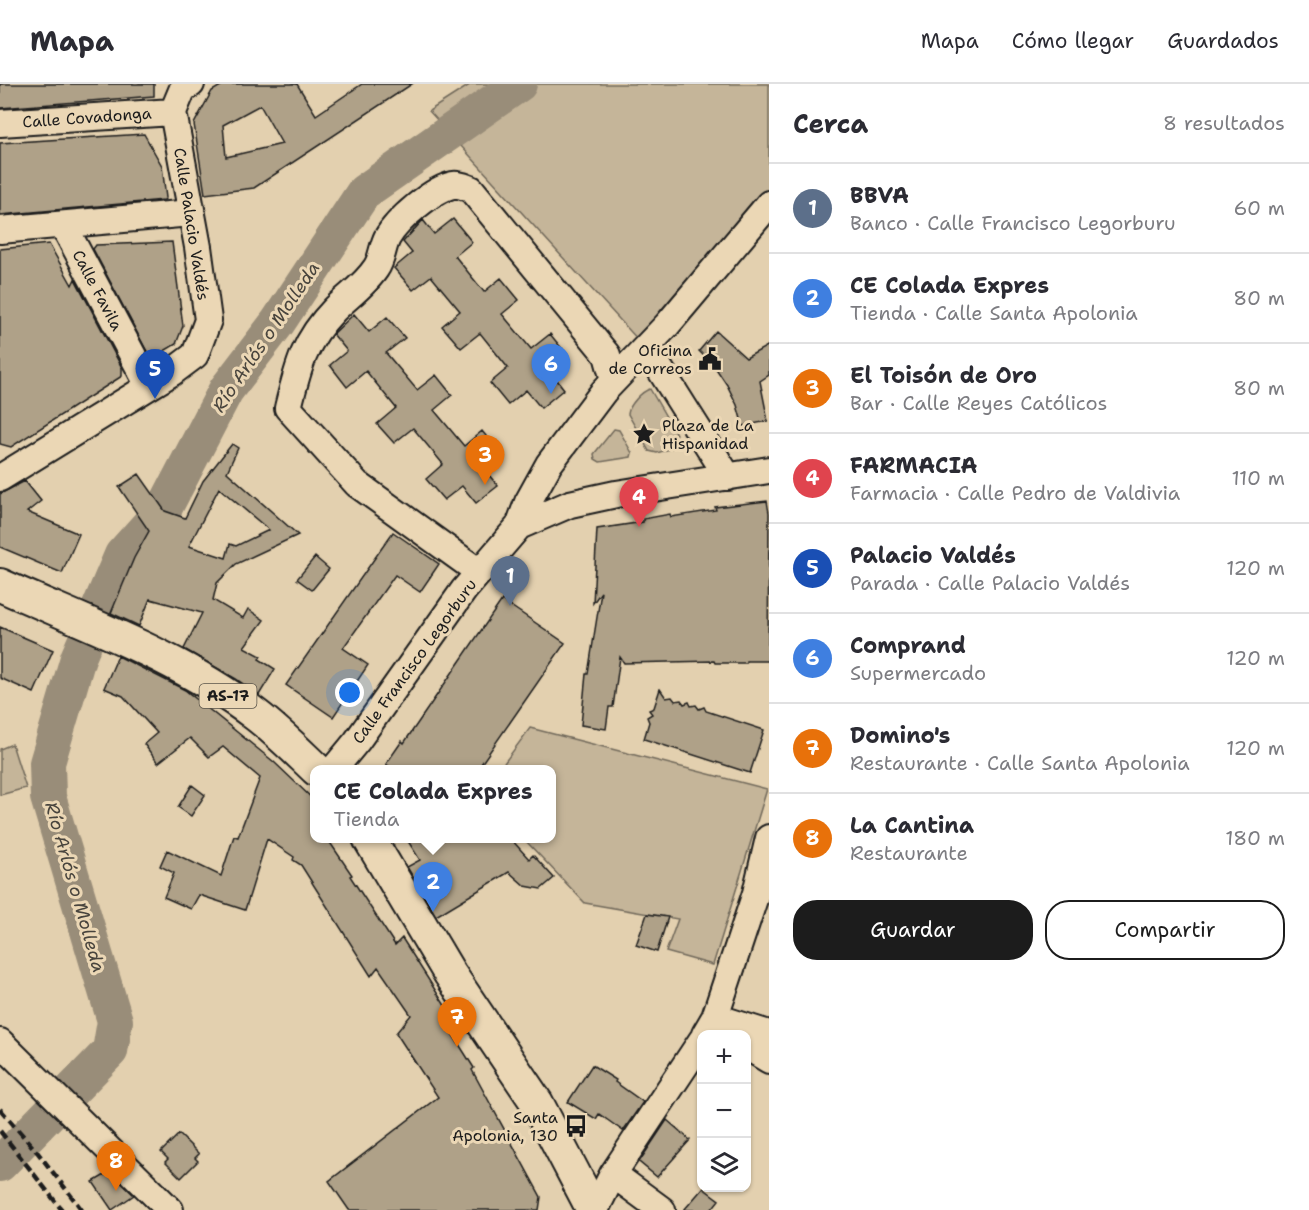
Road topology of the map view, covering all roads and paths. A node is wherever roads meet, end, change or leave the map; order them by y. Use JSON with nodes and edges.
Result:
{"nodes":[{"id":1,"x":185,"y":85,"type":"edge"},
{"id":2,"x":173,"y":112,"type":"junction"},
{"id":3,"x":0,"y":123,"type":"edge"},
{"id":4,"x":769,"y":204,"type":"edge"},
{"id":5,"x":191,"y":213,"type":"junction"},
{"id":6,"x":64,"y":226,"type":"junction"},
{"id":7,"x":0,"y":230,"type":"edge"},
{"id":8,"x":646,"y":346,"type":"junction"},
{"id":9,"x":614,"y":380,"type":"junction"},
{"id":10,"x":149,"y":386,"type":"junction"},
{"id":11,"x":549,"y":464,"type":"junction"},
{"id":12,"x":769,"y":470,"type":"edge"},
{"id":13,"x":2,"y":471,"type":"edge"},
{"id":14,"x":728,"y":477,"type":"junction"},
{"id":15,"x":570,"y":504,"type":"junction"},
{"id":16,"x":519,"y":526,"type":"junction"},
{"id":17,"x":479,"y":572,"type":"junction"},
{"id":18,"x":0,"y":585,"type":"edge"},
{"id":19,"x":311,"y":765,"type":"edge"},
{"id":20,"x":337,"y":765,"type":"edge"},
{"id":21,"x":769,"y":838,"type":"edge"},
{"id":22,"x":372,"y":843,"type":"edge"},
{"id":23,"x":713,"y":1030,"type":"edge"},
{"id":24,"x":751,"y":1033,"type":"edge"},
{"id":25,"x":769,"y":1034,"type":"edge"},
{"id":26,"x":0,"y":1042,"type":"edge"},
{"id":27,"x":751,"y":1049,"type":"edge"},
{"id":28,"x":697,"y":1053,"type":"edge"},
{"id":29,"x":769,"y":1060,"type":"edge"},
{"id":30,"x":613,"y":1174,"type":"junction"},
{"id":31,"x":170,"y":1210,"type":"edge"},
{"id":32,"x":594,"y":1210,"type":"edge"},
{"id":33,"x":662,"y":1210,"type":"edge"}],
"edges":[{"from":1,"to":2,"type":"street"},
{"from":2,"to":3,"type":"street","name":"Calle Covadonga"},
{"from":2,"to":5,"type":"street","name":"Calle Palacio Valdés"},
{"from":4,"to":8,"type":"street"},
{"from":5,"to":6,"type":"street"},
{"from":5,"to":10,"type":"street","name":"Calle Palacio Valdés"},
{"from":6,"to":7,"type":"street"},
{"from":6,"to":10,"type":"street","name":"Calle Favila"},
{"from":8,"to":9,"type":"street"},
{"from":8,"to":14,"type":"street"},
{"from":9,"to":11,"type":"street"},
{"from":9,"to":17,"type":"street"},
{"from":10,"to":13,"type":"street","name":"Calle Palacio Valdés"},
{"from":11,"to":15,"type":"street"},
{"from":11,"to":16,"type":"street"},
{"from":12,"to":14,"type":"street"},
{"from":14,"to":15,"type":"street"},
{"from":15,"to":16,"type":"street"},
{"from":16,"to":17,"type":"street","name":"Calle Francisco Legorburu"},
{"from":17,"to":20,"type":"street","name":"Calle Francisco Legorburu"},
{"from":18,"to":19,"type":"main road","number":"AS-17"},
{"from":21,"to":23,"type":"street"},
{"from":22,"to":32,"type":"main road"},
{"from":24,"to":25,"type":"street"},
{"from":26,"to":31,"type":"street"},
{"from":27,"to":29,"type":"street"},
{"from":28,"to":30,"type":"street"},
{"from":30,"to":32,"type":"street"},
{"from":30,"to":33,"type":"street"}]}
